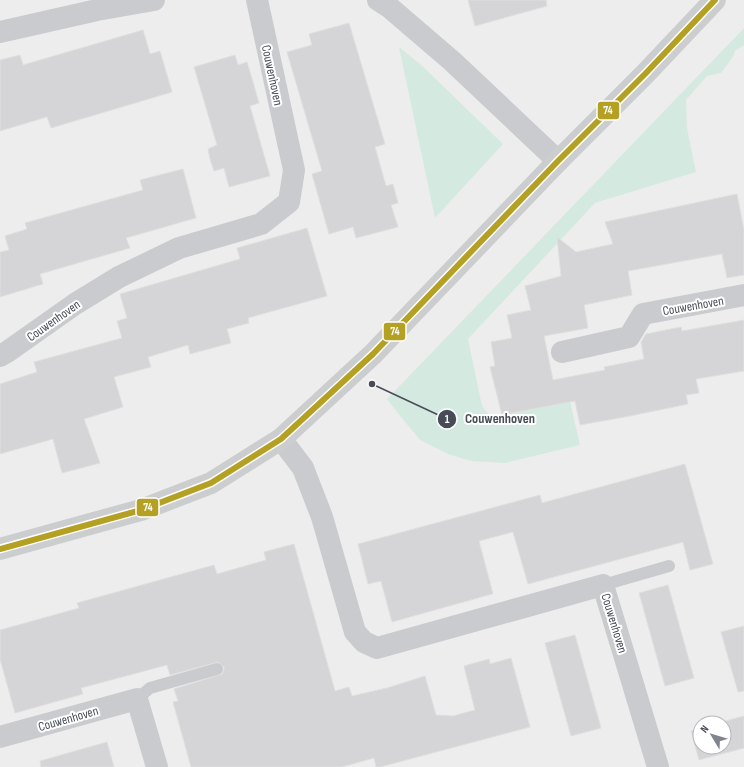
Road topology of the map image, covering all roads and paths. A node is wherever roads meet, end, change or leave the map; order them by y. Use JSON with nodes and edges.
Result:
{"nodes":[{"id":1,"x":154,"y":0,"type":"edge"},
{"id":2,"x":257,"y":0,"type":"edge"},
{"id":3,"x":715,"y":0,"type":"edge"},
{"id":4,"x":388,"y":2,"type":"edge"},
{"id":5,"x":95,"y":5,"type":"edge"},
{"id":6,"x":0,"y":32,"type":"edge"},
{"id":7,"x":558,"y":161,"type":"junction"},
{"id":8,"x":744,"y":295,"type":"edge"},
{"id":9,"x":562,"y":352,"type":"dead end"},
{"id":10,"x":0,"y":356,"type":"edge"},
{"id":11,"x":281,"y":439,"type":"junction"},
{"id":12,"x":0,"y":549,"type":"edge"},
{"id":13,"x":669,"y":566,"type":"dead end"},
{"id":14,"x":603,"y":585,"type":"junction"},
{"id":15,"x":217,"y":669,"type":"dead end"},
{"id":16,"x":137,"y":699,"type":"junction"},
{"id":17,"x":0,"y":737,"type":"edge"},
{"id":18,"x":157,"y":767,"type":"edge"},
{"id":19,"x":658,"y":767,"type":"edge"}],
"edges":[{"from":1,"to":5,"type":"street"},
{"from":2,"to":10,"type":"street","name":"Couwenhoven"},
{"from":3,"to":7,"type":"street"},
{"from":4,"to":7,"type":"street"},
{"from":5,"to":6,"type":"street"},
{"from":7,"to":11,"type":"street"},
{"from":8,"to":9,"type":"street","name":"Couwenhoven"},
{"from":11,"to":12,"type":"street"},
{"from":11,"to":14,"type":"street","name":"Couwenhoven"},
{"from":13,"to":14,"type":"lane"},
{"from":14,"to":19,"type":"street","name":"Couwenhoven"},
{"from":15,"to":16,"type":"lane","name":"Couwenhoven"},
{"from":16,"to":17,"type":"street","name":"Couwenhoven"},
{"from":16,"to":18,"type":"street"}]}
